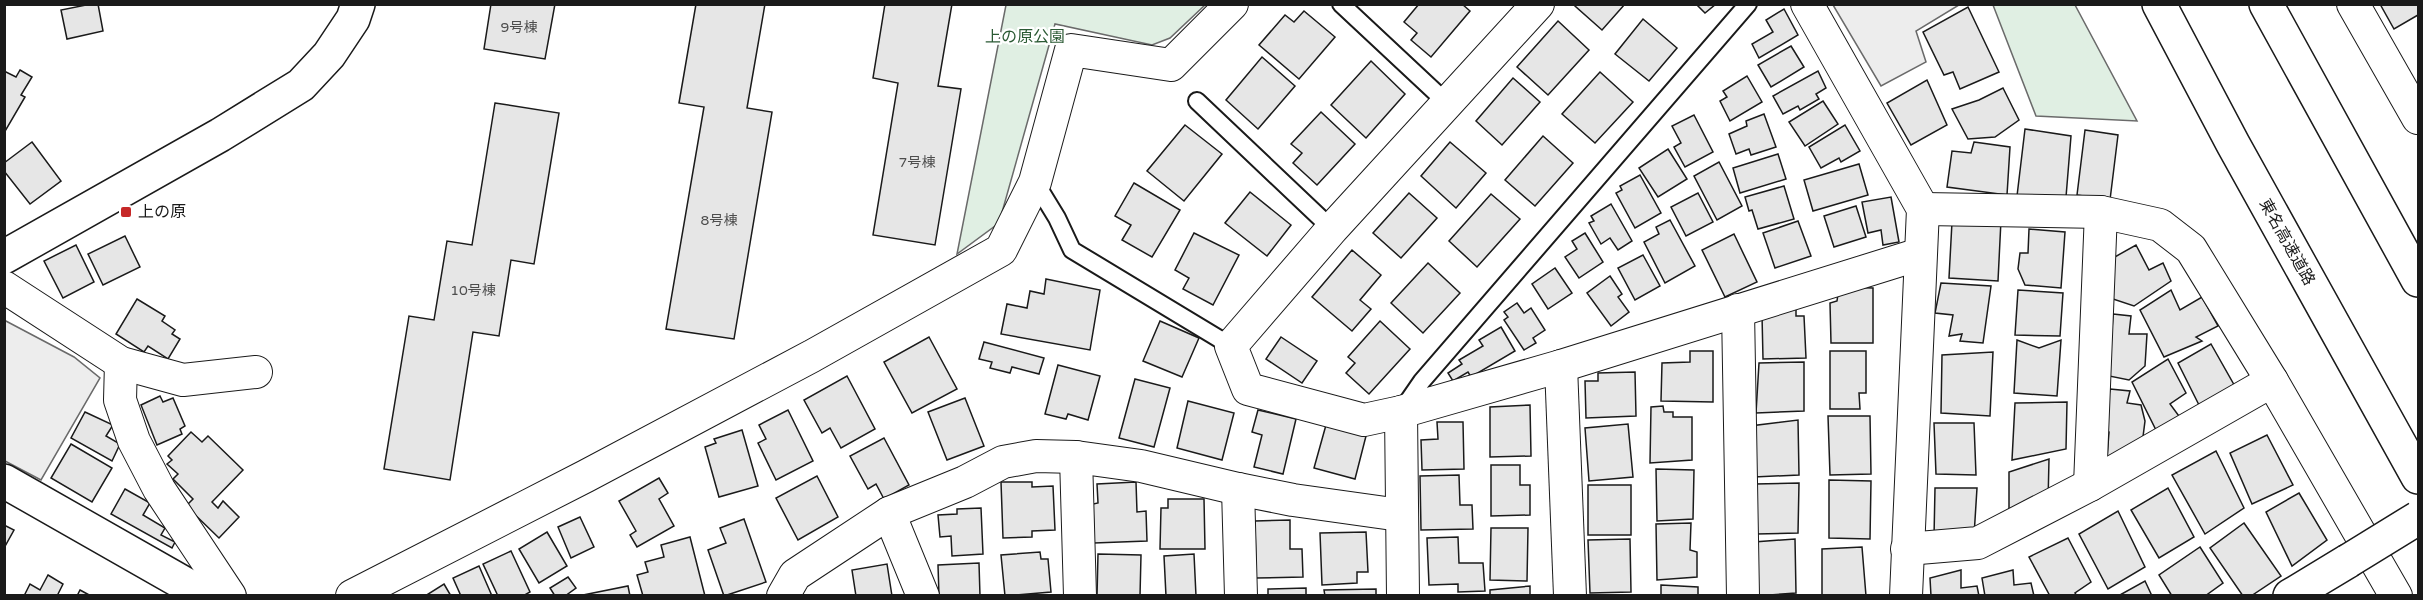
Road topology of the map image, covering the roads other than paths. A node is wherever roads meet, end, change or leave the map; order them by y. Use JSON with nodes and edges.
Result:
{"nodes":[{"id":1,"x":358,"y":4,"type":"edge"},
{"id":2,"x":1233,"y":4,"type":"edge"},
{"id":3,"x":1341,"y":4,"type":"edge"},
{"id":4,"x":1538,"y":4,"type":"edge"},
{"id":5,"x":1749,"y":4,"type":"edge"},
{"id":6,"x":1807,"y":4,"type":"edge"},
{"id":7,"x":2159,"y":4,"type":"edge"},
{"id":8,"x":2266,"y":4,"type":"edge"},
{"id":9,"x":2353,"y":4,"type":"edge"},
{"id":10,"x":2414,"y":100,"type":"edge"},
{"id":11,"x":1197,"y":101,"type":"dead end"},
{"id":12,"x":1447,"y":103,"type":"junction"},
{"id":13,"x":1035,"y":182,"type":"junction"},
{"id":14,"x":1923,"y":209,"type":"junction"},
{"id":15,"x":2101,"y":212,"type":"junction"},
{"id":16,"x":1332,"y":229,"type":"junction"},
{"id":17,"x":1920,"y":254,"type":"junction"},
{"id":18,"x":4,"y":257,"type":"edge"},
{"id":19,"x":2418,"y":280,"type":"edge"},
{"id":20,"x":4,"y":287,"type":"edge"},
{"id":21,"x":1738,"y":310,"type":"junction"},
{"id":22,"x":1231,"y":346,"type":"junction"},
{"id":23,"x":121,"y":363,"type":"junction"},
{"id":24,"x":1561,"y":366,"type":"junction"},
{"id":25,"x":256,"y":372,"type":"dead end"},
{"id":26,"x":2272,"y":381,"type":"junction"},
{"id":27,"x":1401,"y":412,"type":"junction"},
{"id":28,"x":1076,"y":457,"type":"junction"},
{"id":29,"x":2418,"y":477,"type":"edge"},
{"id":30,"x":4,"y":481,"type":"edge"},
{"id":31,"x":2090,"y":485,"type":"junction"},
{"id":32,"x":1238,"y":489,"type":"junction"},
{"id":33,"x":889,"y":513,"type":"junction"},
{"id":34,"x":1400,"y":514,"type":"junction"},
{"id":35,"x":2418,"y":518,"type":"edge"},
{"id":36,"x":1907,"y":549,"type":"junction"},
{"id":37,"x":206,"y":596,"type":"edge"},
{"id":38,"x":230,"y":596,"type":"edge"},
{"id":39,"x":352,"y":596,"type":"edge"},
{"id":40,"x":783,"y":596,"type":"edge"},
{"id":41,"x":924,"y":596,"type":"edge"},
{"id":42,"x":1080,"y":596,"type":"edge"},
{"id":43,"x":1241,"y":596,"type":"edge"},
{"id":44,"x":1403,"y":596,"type":"edge"},
{"id":45,"x":1570,"y":596,"type":"edge"},
{"id":46,"x":1743,"y":596,"type":"edge"},
{"id":47,"x":1906,"y":596,"type":"edge"},
{"id":48,"x":2290,"y":596,"type":"edge"},
{"id":49,"x":2396,"y":596,"type":"edge"}],
"edges":[{"from":1,"to":18,"type":"main road"},
{"from":2,"to":13,"type":"street"},
{"from":3,"to":12,"type":"lane"},
{"from":4,"to":12,"type":"street"},
{"from":5,"to":27,"type":"lane"},
{"from":6,"to":14,"type":"street"},
{"from":7,"to":29,"type":"main road","name":"東名高速道路"},
{"from":8,"to":19,"type":"main road"},
{"from":9,"to":10,"type":"street"},
{"from":11,"to":16,"type":"lane"},
{"from":12,"to":16,"type":"street"},
{"from":13,"to":22,"type":"lane"},
{"from":13,"to":39,"type":"street"},
{"from":14,"to":15,"type":"street"},
{"from":14,"to":17,"type":"street"},
{"from":15,"to":26,"type":"street"},
{"from":15,"to":31,"type":"street"},
{"from":16,"to":22,"type":"street"},
{"from":17,"to":21,"type":"street"},
{"from":17,"to":36,"type":"street"},
{"from":20,"to":23,"type":"street"},
{"from":21,"to":24,"type":"street"},
{"from":21,"to":46,"type":"street"},
{"from":22,"to":27,"type":"street"},
{"from":23,"to":25,"type":"street"},
{"from":23,"to":38,"type":"street"},
{"from":24,"to":27,"type":"street"},
{"from":24,"to":45,"type":"street"},
{"from":26,"to":31,"type":"street"},
{"from":26,"to":49,"type":"street"},
{"from":27,"to":34,"type":"street"},
{"from":28,"to":32,"type":"street"},
{"from":28,"to":33,"type":"street"},
{"from":28,"to":42,"type":"street"},
{"from":30,"to":37,"type":"main road"},
{"from":31,"to":36,"type":"street"},
{"from":32,"to":34,"type":"street"},
{"from":32,"to":43,"type":"street"},
{"from":33,"to":40,"type":"street"},
{"from":33,"to":41,"type":"street"},
{"from":34,"to":44,"type":"street"},
{"from":35,"to":48,"type":"main road","bridge":true},
{"from":36,"to":47,"type":"street"}]}
